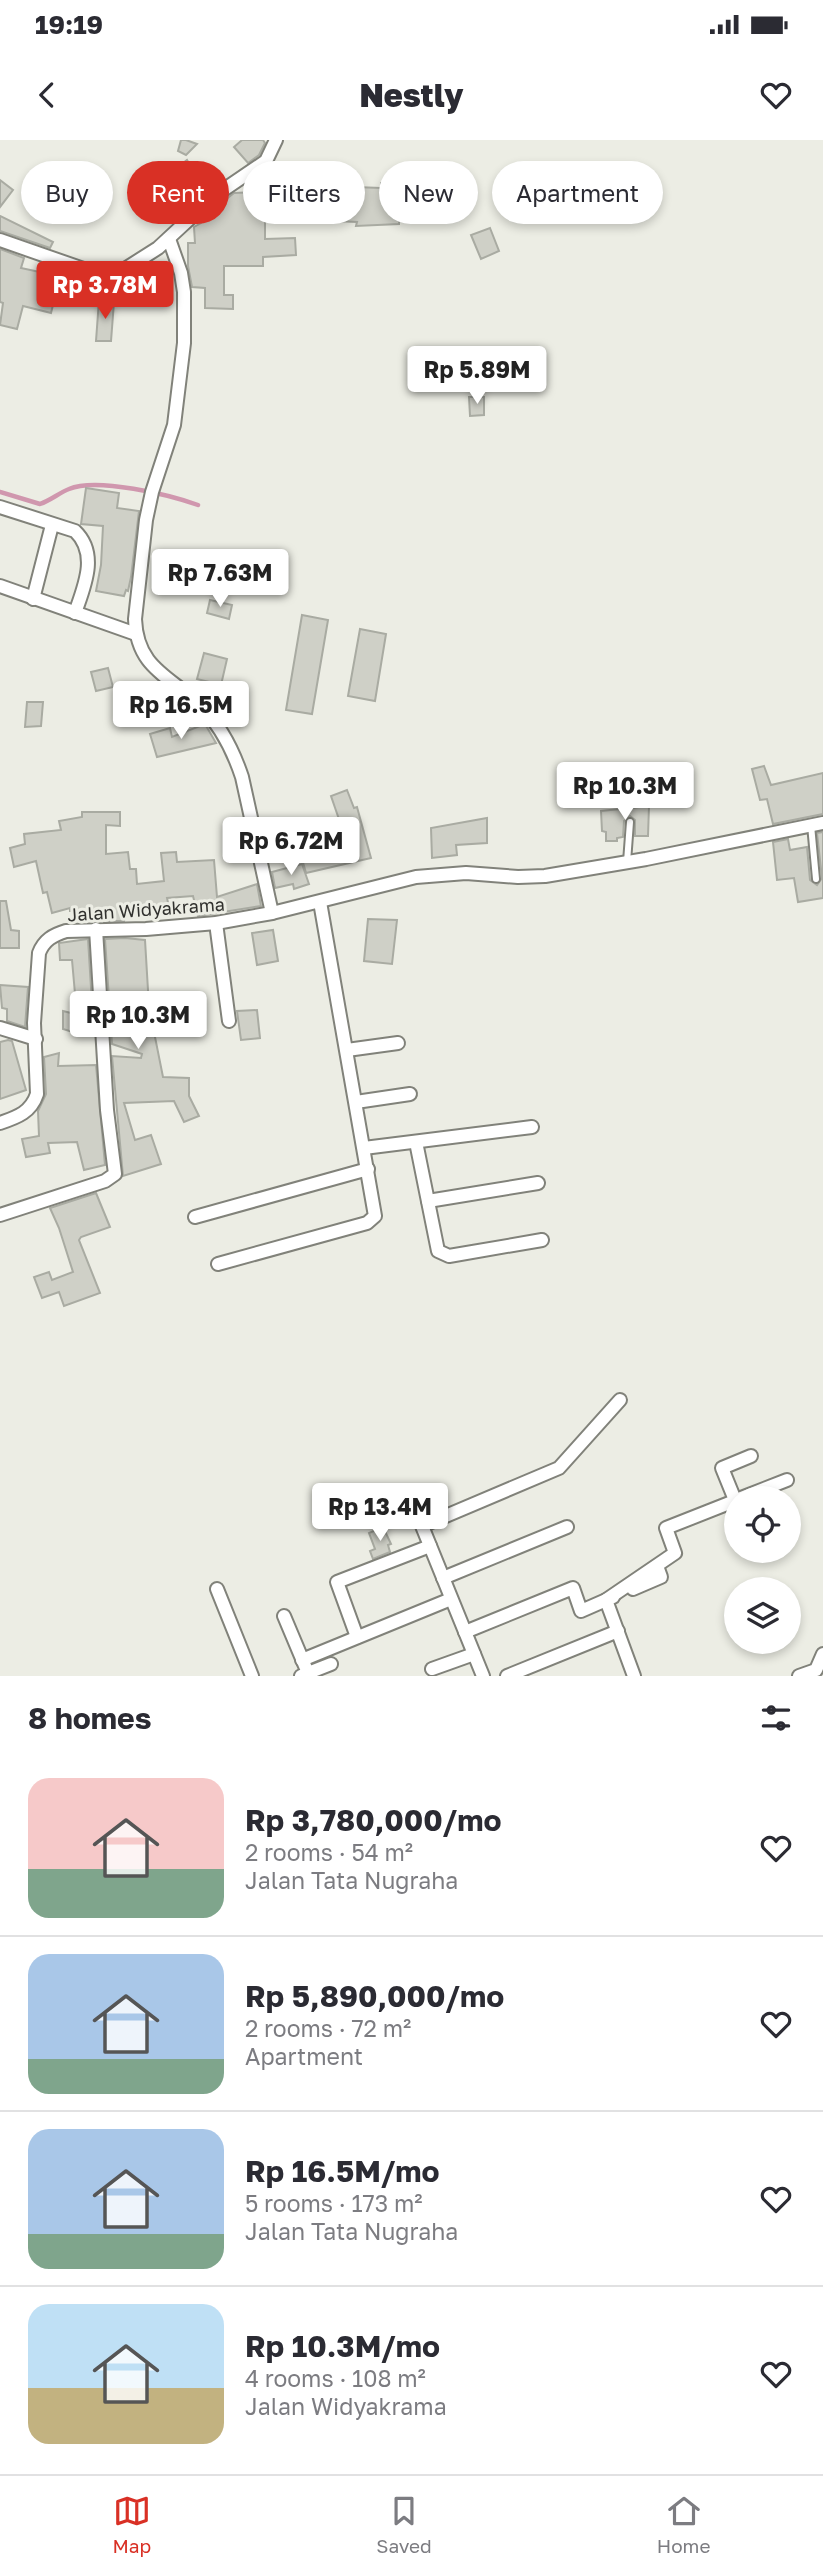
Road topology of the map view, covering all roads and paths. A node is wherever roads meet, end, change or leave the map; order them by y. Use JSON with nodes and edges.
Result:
{"nodes":[{"id":1,"x":276,"y":140,"type":"edge"},
{"id":2,"x":169,"y":239,"type":"junction"},
{"id":3,"x":0,"y":240,"type":"edge"},
{"id":4,"x":1,"y":510,"type":"edge"},
{"id":5,"x":52,"y":525,"type":"junction"},
{"id":6,"x":0,"y":586,"type":"edge"},
{"id":7,"x":33,"y":599,"type":"junction"},
{"id":8,"x":75,"y":613,"type":"junction"},
{"id":9,"x":136,"y":634,"type":"junction"},
{"id":10,"x":631,"y":822,"type":"dead end"},
{"id":11,"x":817,"y":824,"type":"edge"},
{"id":12,"x":627,"y":862,"type":"junction"},
{"id":13,"x":816,"y":879,"type":"dead end"},
{"id":14,"x":320,"y":902,"type":"junction"},
{"id":15,"x":272,"y":913,"type":"junction"},
{"id":16,"x":216,"y":923,"type":"junction"},
{"id":17,"x":96,"y":929,"type":"junction"},
{"id":18,"x":229,"y":1021,"type":"dead end"},
{"id":19,"x":0,"y":1028,"type":"edge"},
{"id":20,"x":36,"y":1039,"type":"junction"},
{"id":21,"x":398,"y":1042,"type":"dead end"},
{"id":22,"x":347,"y":1050,"type":"junction"},
{"id":23,"x":410,"y":1094,"type":"dead end"},
{"id":24,"x":356,"y":1102,"type":"junction"},
{"id":25,"x":0,"y":1123,"type":"edge"},
{"id":26,"x":532,"y":1127,"type":"dead end"},
{"id":27,"x":416,"y":1142,"type":"junction"},
{"id":28,"x":364,"y":1148,"type":"junction"},
{"id":29,"x":368,"y":1169,"type":"junction"},
{"id":30,"x":538,"y":1183,"type":"dead end"},
{"id":31,"x":428,"y":1201,"type":"junction"},
{"id":32,"x":0,"y":1215,"type":"edge"},
{"id":33,"x":195,"y":1217,"type":"dead end"},
{"id":34,"x":542,"y":1240,"type":"dead end"},
{"id":35,"x":218,"y":1264,"type":"dead end"},
{"id":36,"x":620,"y":1400,"type":"dead end"},
{"id":37,"x":751,"y":1456,"type":"dead end"},
{"id":38,"x":787,"y":1480,"type":"dead end"},
{"id":39,"x":731,"y":1486,"type":"edge"},
{"id":40,"x":772,"y":1486,"type":"edge"},
{"id":41,"x":724,"y":1505,"type":"edge"},
{"id":42,"x":567,"y":1527,"type":"dead end"},
{"id":43,"x":430,"y":1546,"type":"junction"},
{"id":44,"x":443,"y":1578,"type":"junction"},
{"id":45,"x":217,"y":1589,"type":"dead end"},
{"id":46,"x":452,"y":1599,"type":"junction"},
{"id":47,"x":607,"y":1600,"type":"junction"},
{"id":48,"x":284,"y":1616,"type":"dead end"},
{"id":49,"x":618,"y":1631,"type":"junction"},
{"id":50,"x":465,"y":1632,"type":"junction"},
{"id":51,"x":357,"y":1637,"type":"junction"},
{"id":52,"x":474,"y":1654,"type":"junction"},
{"id":53,"x":823,"y":1654,"type":"edge"},
{"id":54,"x":302,"y":1660,"type":"junction"},
{"id":55,"x":331,"y":1664,"type":"dead end"},
{"id":56,"x":432,"y":1669,"type":"dead end"},
{"id":57,"x":305,"y":1675,"type":"edge"},
{"id":58,"x":252,"y":1676,"type":"edge"},
{"id":59,"x":483,"y":1676,"type":"edge"},
{"id":60,"x":507,"y":1676,"type":"edge"},
{"id":61,"x":634,"y":1676,"type":"edge"},
{"id":62,"x":799,"y":1676,"type":"edge"}],
"edges":[{"from":1,"to":2,"type":"street"},
{"from":2,"to":3,"type":"street"},
{"from":2,"to":9,"type":"street"},
{"from":4,"to":5,"type":"street"},
{"from":5,"to":7,"type":"street"},
{"from":5,"to":8,"type":"street"},
{"from":6,"to":7,"type":"street"},
{"from":7,"to":8,"type":"street"},
{"from":8,"to":9,"type":"street"},
{"from":9,"to":15,"type":"street"},
{"from":10,"to":12,"type":"lane"},
{"from":11,"to":12,"type":"street","name":"Jalan Widyakrama"},
{"from":11,"to":13,"type":"lane"},
{"from":12,"to":14,"type":"street","name":"Jalan Widyakrama"},
{"from":14,"to":15,"type":"street","name":"Jalan Widyakrama"},
{"from":14,"to":22,"type":"street"},
{"from":15,"to":16,"type":"street","name":"Jalan Widyakrama"},
{"from":16,"to":17,"type":"street","name":"Jalan Widyakrama"},
{"from":16,"to":18,"type":"street"},
{"from":17,"to":20,"type":"street","name":"Jalan Widyakrama"},
{"from":17,"to":32,"type":"street"},
{"from":19,"to":20,"type":"street"},
{"from":20,"to":25,"type":"street","name":"Jalan Widyakrama"},
{"from":21,"to":22,"type":"street"},
{"from":22,"to":24,"type":"street"},
{"from":23,"to":24,"type":"street"},
{"from":24,"to":28,"type":"street"},
{"from":26,"to":27,"type":"street"},
{"from":27,"to":28,"type":"street"},
{"from":27,"to":31,"type":"street"},
{"from":28,"to":29,"type":"street"},
{"from":29,"to":33,"type":"street"},
{"from":29,"to":35,"type":"street"},
{"from":30,"to":31,"type":"street"},
{"from":31,"to":34,"type":"street"},
{"from":36,"to":43,"type":"street"},
{"from":37,"to":39,"type":"street"},
{"from":38,"to":40,"type":"street"},
{"from":41,"to":47,"type":"street"},
{"from":42,"to":44,"type":"street"},
{"from":43,"to":44,"type":"street"},
{"from":43,"to":51,"type":"street"},
{"from":44,"to":46,"type":"street"},
{"from":45,"to":58,"type":"street"},
{"from":46,"to":50,"type":"street"},
{"from":46,"to":51,"type":"street"},
{"from":47,"to":49,"type":"street"},
{"from":47,"to":50,"type":"street"},
{"from":48,"to":54,"type":"street"},
{"from":49,"to":60,"type":"street"},
{"from":49,"to":61,"type":"street"},
{"from":50,"to":52,"type":"street"},
{"from":51,"to":54,"type":"street"},
{"from":52,"to":56,"type":"street"},
{"from":52,"to":59,"type":"street"},
{"from":53,"to":62,"type":"street"},
{"from":54,"to":57,"type":"street"},
{"from":55,"to":57,"type":"street"}]}
